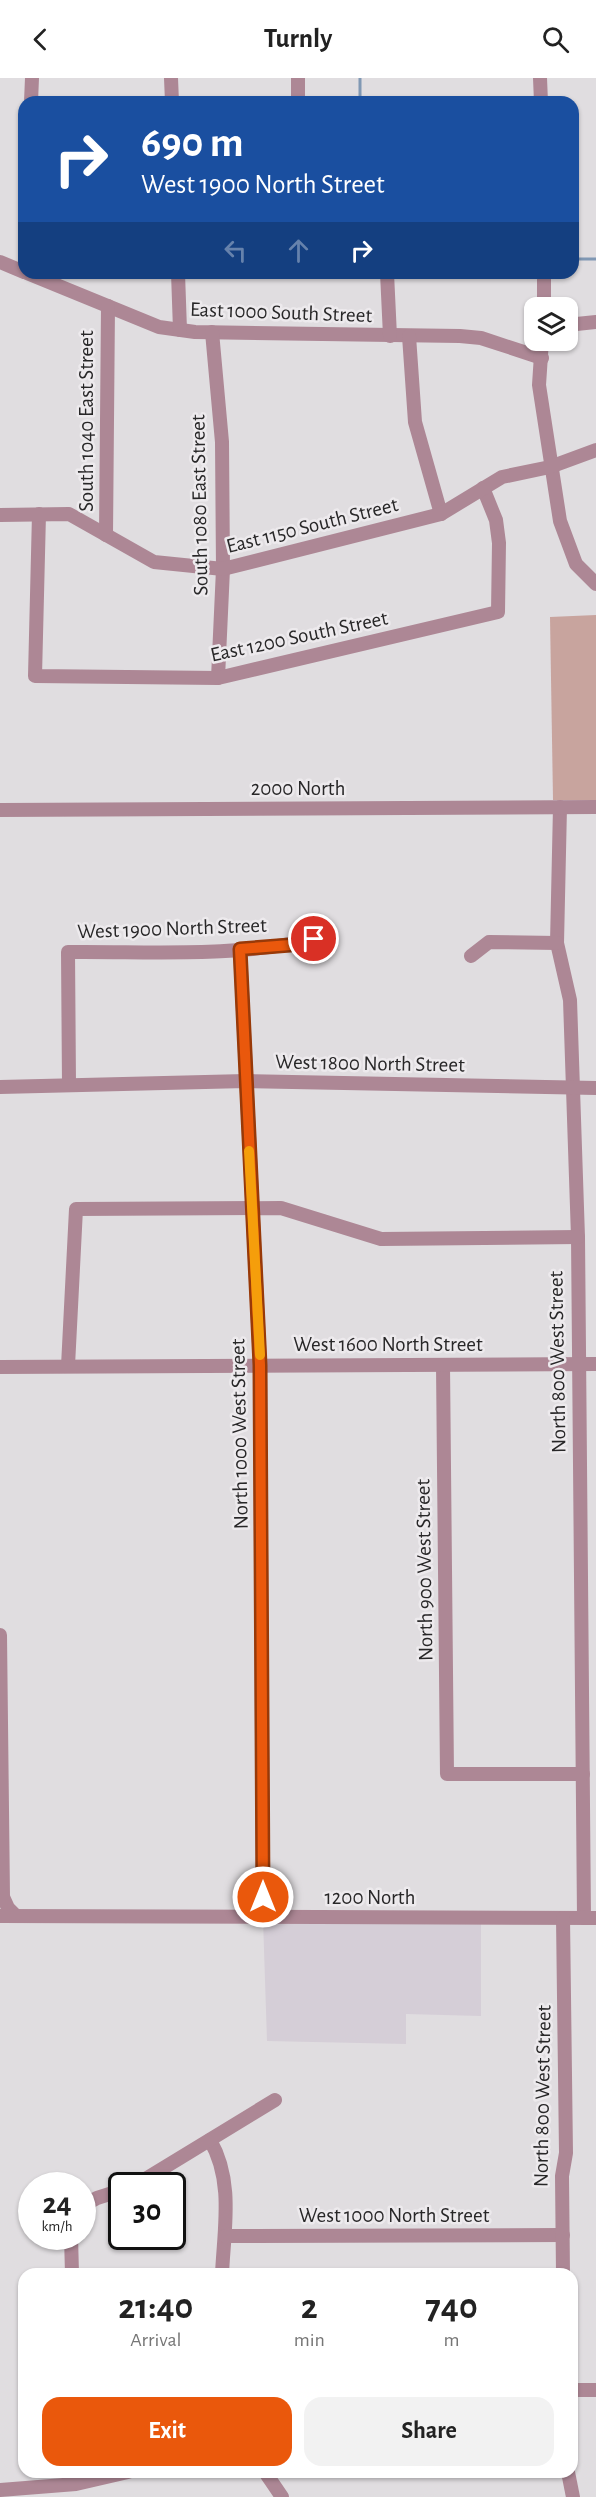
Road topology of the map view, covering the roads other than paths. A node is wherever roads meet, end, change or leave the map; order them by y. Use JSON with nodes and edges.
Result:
{"nodes":[{"id":1,"x":32,"y":78,"type":"edge"},
{"id":2,"x":171,"y":78,"type":"edge"},
{"id":3,"x":298,"y":78,"type":"edge"},
{"id":4,"x":540,"y":78,"type":"edge"},
{"id":5,"x":31,"y":96,"type":"edge"},
{"id":6,"x":172,"y":96,"type":"edge"},
{"id":7,"x":298,"y":96,"type":"edge"},
{"id":8,"x":542,"y":96,"type":"edge"},
{"id":9,"x":0,"y":262,"type":"edge"},
{"id":10,"x":18,"y":269,"type":"edge"},
{"id":11,"x":43,"y":279,"type":"edge"},
{"id":12,"x":178,"y":279,"type":"edge"},
{"id":13,"x":387,"y":279,"type":"edge"},
{"id":14,"x":544,"y":279,"type":"edge"},
{"id":15,"x":544,"y":297,"type":"edge"},
{"id":16,"x":108,"y":306,"type":"junction"},
{"id":17,"x":596,"y":322,"type":"edge"},
{"id":18,"x":578,"y":324,"type":"edge"},
{"id":19,"x":180,"y":330,"type":"junction"},
{"id":20,"x":212,"y":332,"type":"junction"},
{"id":21,"x":390,"y":336,"type":"junction"},
{"id":22,"x":409,"y":336,"type":"junction"},
{"id":23,"x":542,"y":351,"type":"edge"},
{"id":24,"x":542,"y":358,"type":"junction"},
{"id":25,"x":596,"y":450,"type":"edge"},
{"id":26,"x":550,"y":467,"type":"junction"},
{"id":27,"x":483,"y":488,"type":"junction"},
{"id":28,"x":39,"y":514,"type":"junction"},
{"id":29,"x":441,"y":514,"type":"junction"},
{"id":30,"x":0,"y":515,"type":"edge"},
{"id":31,"x":106,"y":535,"type":"junction"},
{"id":32,"x":223,"y":569,"type":"junction"},
{"id":33,"x":596,"y":584,"type":"edge"},
{"id":34,"x":218,"y":678,"type":"junction"},
{"id":35,"x":560,"y":807,"type":"junction"},
{"id":36,"x":596,"y":807,"type":"edge"},
{"id":37,"x":0,"y":810,"type":"edge"},
{"id":38,"x":314,"y":939,"type":"dead end"},
{"id":39,"x":557,"y":943,"type":"junction"},
{"id":40,"x":240,"y":949,"type":"junction"},
{"id":41,"x":471,"y":956,"type":"dead end"},
{"id":42,"x":246,"y":1081,"type":"junction"},
{"id":43,"x":69,"y":1085,"type":"junction"},
{"id":44,"x":0,"y":1087,"type":"edge"},
{"id":45,"x":574,"y":1088,"type":"junction"},
{"id":46,"x":596,"y":1088,"type":"edge"},
{"id":47,"x":252,"y":1207,"type":"junction"},
{"id":48,"x":578,"y":1237,"type":"junction"},
{"id":49,"x":578,"y":1364,"type":"junction"},
{"id":50,"x":596,"y":1364,"type":"edge"},
{"id":51,"x":260,"y":1365,"type":"junction"},
{"id":52,"x":443,"y":1365,"type":"junction"},
{"id":53,"x":68,"y":1366,"type":"junction"},
{"id":54,"x":0,"y":1367,"type":"edge"},
{"id":55,"x":0,"y":1635,"type":"edge"},
{"id":56,"x":0,"y":1654,"type":"edge"},
{"id":57,"x":589,"y":1659,"type":"edge"},
{"id":58,"x":583,"y":1774,"type":"junction"},
{"id":59,"x":0,"y":1916,"type":"edge"},
{"id":60,"x":16,"y":1916,"type":"junction"},
{"id":61,"x":263,"y":1918,"type":"junction"},
{"id":62,"x":563,"y":1918,"type":"junction"},
{"id":63,"x":590,"y":1918,"type":"edge"},
{"id":64,"x":275,"y":2100,"type":"dead end"},
{"id":65,"x":210,"y":2140,"type":"junction"},
{"id":66,"x":157,"y":2172,"type":"edge"},
{"id":67,"x":562,"y":2235,"type":"junction"},
{"id":68,"x":225,"y":2236,"type":"junction"},
{"id":69,"x":71,"y":2250,"type":"edge"},
{"id":70,"x":72,"y":2268,"type":"edge"},
{"id":71,"x":222,"y":2268,"type":"edge"},
{"id":72,"x":563,"y":2268,"type":"edge"},
{"id":73,"x":578,"y":2390,"type":"edge"},
{"id":74,"x":596,"y":2390,"type":"edge"},
{"id":75,"x":76,"y":2478,"type":"edge"},
{"id":76,"x":269,"y":2478,"type":"edge"},
{"id":77,"x":569,"y":2478,"type":"edge"},
{"id":78,"x":0,"y":2490,"type":"edge"},
{"id":79,"x":282,"y":2497,"type":"edge"},
{"id":80,"x":573,"y":2497,"type":"edge"}],
"edges":[{"from":1,"to":5,"type":"street"},
{"from":2,"to":6,"type":"street"},
{"from":3,"to":7,"type":"street"},
{"from":4,"to":8,"type":"street"},
{"from":9,"to":10,"type":"street","name":"East 1000 South Street"},
{"from":11,"to":16,"type":"street","name":"East 1000 South Street"},
{"from":12,"to":19,"type":"street"},
{"from":13,"to":21,"type":"street"},
{"from":14,"to":15,"type":"street"},
{"from":16,"to":19,"type":"street","name":"East 1000 South Street"},
{"from":16,"to":31,"type":"street","name":"South 1040 East Street"},
{"from":17,"to":18,"type":"street"},
{"from":19,"to":20,"type":"street","name":"East 1000 South Street"},
{"from":20,"to":21,"type":"street","name":"East 1000 South Street"},
{"from":20,"to":32,"type":"street","name":"South 1080 East Street"},
{"from":21,"to":22,"type":"street","name":"East 1000 South Street"},
{"from":22,"to":24,"type":"street","name":"East 1000 South Street"},
{"from":22,"to":29,"type":"street"},
{"from":23,"to":24,"type":"street"},
{"from":24,"to":26,"type":"street"},
{"from":25,"to":26,"type":"street","name":"East 1150 South Street"},
{"from":26,"to":27,"type":"street","name":"East 1150 South Street"},
{"from":26,"to":33,"type":"street"},
{"from":27,"to":29,"type":"street","name":"East 1150 South Street"},
{"from":27,"to":34,"type":"street","name":"East 1200 South Street"},
{"from":28,"to":30,"type":"street","name":"East 1150 South Street"},
{"from":28,"to":31,"type":"street","name":"East 1150 South Street"},
{"from":28,"to":34,"type":"street","name":"East 1200 South Street"},
{"from":29,"to":32,"type":"street","name":"East 1150 South Street"},
{"from":31,"to":32,"type":"street","name":"East 1150 South Street"},
{"from":32,"to":34,"type":"street","name":"South 1080 East Street"},
{"from":35,"to":36,"type":"street","name":"2000 North"},
{"from":35,"to":37,"type":"street","name":"2000 North"},
{"from":35,"to":39,"type":"street","name":"North 800 West Street"},
{"from":38,"to":40,"type":"street","name":"West 1900 North Street"},
{"from":39,"to":41,"type":"street"},
{"from":39,"to":45,"type":"street","name":"North 800 West Street"},
{"from":40,"to":42,"type":"street","name":"North 1000 West Street"},
{"from":40,"to":43,"type":"street","name":"West 1900 North Street"},
{"from":42,"to":43,"type":"street","name":"West 1800 North Street"},
{"from":42,"to":45,"type":"street","name":"West 1800 North Street"},
{"from":42,"to":47,"type":"street","name":"North 1000 West Street"},
{"from":43,"to":44,"type":"street","name":"West 1800 North Street"},
{"from":45,"to":46,"type":"street","name":"West 1800 North Street"},
{"from":45,"to":48,"type":"street","name":"North 800 West Street"},
{"from":47,"to":48,"type":"street"},
{"from":47,"to":51,"type":"street","name":"North 1000 West Street"},
{"from":47,"to":53,"type":"street"},
{"from":48,"to":49,"type":"street","name":"North 800 West Street"},
{"from":49,"to":50,"type":"street","name":"West 1600 North Street"},
{"from":49,"to":52,"type":"street","name":"West 1600 North Street"},
{"from":49,"to":57,"type":"street","name":"North 800 West Street"},
{"from":51,"to":52,"type":"street","name":"West 1600 North Street"},
{"from":51,"to":53,"type":"street","name":"West 1600 North Street"},
{"from":51,"to":61,"type":"street","name":"North 1000 West Street"},
{"from":52,"to":58,"type":"street","name":"North 900 West Street"},
{"from":53,"to":54,"type":"street","name":"West 1600 North Street"},
{"from":55,"to":56,"type":"street"},
{"from":56,"to":60,"type":"street"},
{"from":57,"to":58,"type":"street","name":"North 800 West Street"},
{"from":58,"to":63,"type":"street","name":"North 800 West Street"},
{"from":59,"to":60,"type":"street","name":"1200 North"},
{"from":60,"to":61,"type":"street","name":"1200 North"},
{"from":61,"to":62,"type":"street","name":"1200 North"},
{"from":62,"to":63,"type":"street","name":"1200 North"},
{"from":62,"to":67,"type":"street","name":"North 800 West Street"},
{"from":64,"to":65,"type":"street"},
{"from":65,"to":66,"type":"street"},
{"from":65,"to":68,"type":"street"},
{"from":67,"to":68,"type":"street","name":"West 1000 North Street"},
{"from":67,"to":72,"type":"street","name":"North 800 West Street"},
{"from":68,"to":71,"type":"street"},
{"from":69,"to":70,"type":"street"},
{"from":73,"to":74,"type":"street"},
{"from":75,"to":78,"type":"street"},
{"from":76,"to":79,"type":"street"},
{"from":77,"to":80,"type":"street"}]}
